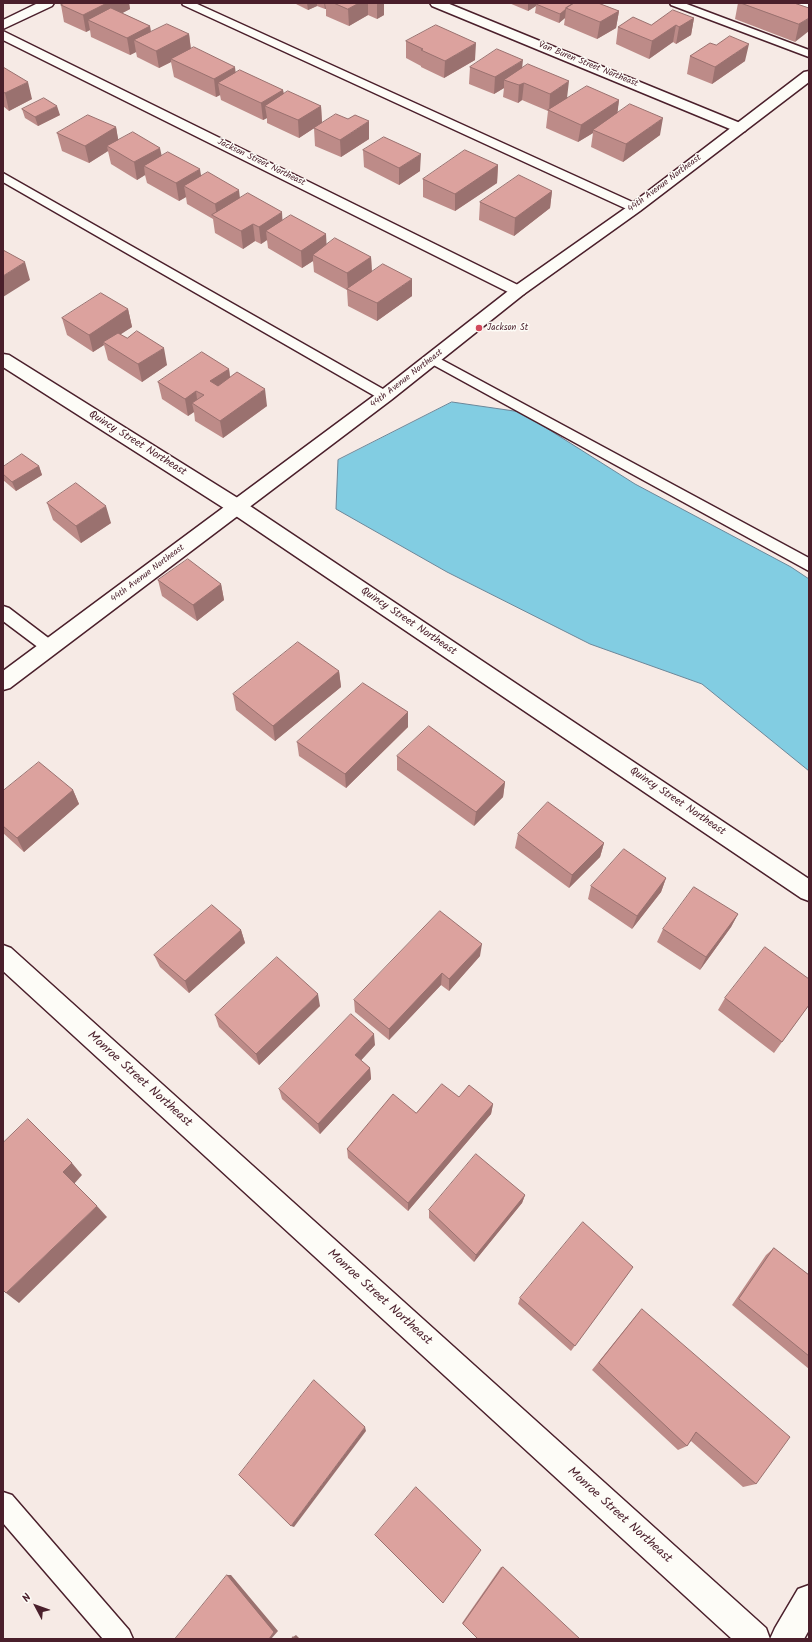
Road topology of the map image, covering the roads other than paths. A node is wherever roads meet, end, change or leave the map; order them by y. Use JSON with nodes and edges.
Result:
{"nodes":[{"id":1,"x":48,"y":3,"type":"edge"},
{"id":2,"x":187,"y":3,"type":"edge"},
{"id":3,"x":436,"y":3,"type":"edge"},
{"id":4,"x":675,"y":3,"type":"edge"},
{"id":5,"x":801,"y":3,"type":"edge"},
{"id":6,"x":809,"y":6,"type":"edge"},
{"id":7,"x":3,"y":25,"type":"edge"},
{"id":8,"x":3,"y":35,"type":"edge"},
{"id":9,"x":809,"y":54,"type":"edge"},
{"id":10,"x":809,"y":75,"type":"edge"},
{"id":11,"x":740,"y":128,"type":"junction"},
{"id":12,"x":3,"y":177,"type":"edge"},
{"id":13,"x":635,"y":208,"type":"junction"},
{"id":14,"x":518,"y":292,"type":"junction"},
{"id":15,"x":3,"y":359,"type":"edge"},
{"id":16,"x":433,"y":359,"type":"junction"},
{"id":17,"x":385,"y":396,"type":"junction"},
{"id":18,"x":237,"y":507,"type":"junction"},
{"id":19,"x":809,"y":565,"type":"edge"},
{"id":20,"x":3,"y":612,"type":"edge"},
{"id":21,"x":49,"y":647,"type":"junction"},
{"id":22,"x":3,"y":682,"type":"edge"},
{"id":23,"x":809,"y":890,"type":"edge"},
{"id":24,"x":3,"y":956,"type":"edge"},
{"id":25,"x":3,"y":1504,"type":"edge"},
{"id":26,"x":809,"y":1600,"type":"edge"},
{"id":27,"x":120,"y":1639,"type":"edge"},
{"id":28,"x":754,"y":1639,"type":"edge"},
{"id":29,"x":786,"y":1639,"type":"edge"}],
"edges":[{"from":1,"to":7,"type":"street"},
{"from":2,"to":13,"type":"lane"},
{"from":3,"to":11,"type":"street","name":"Van Buren Street Northeast"},
{"from":4,"to":9,"type":"lane"},
{"from":5,"to":6,"type":"lane"},
{"from":8,"to":14,"type":"street","name":"Jackson Street Northeast"},
{"from":10,"to":11,"type":"street","name":"44th Avenue Northeast"},
{"from":11,"to":13,"type":"street","name":"44th Avenue Northeast"},
{"from":12,"to":17,"type":"lane"},
{"from":13,"to":14,"type":"street","name":"44th Avenue Northeast"},
{"from":14,"to":16,"type":"street","name":"44th Avenue Northeast"},
{"from":15,"to":18,"type":"street","name":"Quincy Street Northeast"},
{"from":16,"to":17,"type":"street","name":"44th Avenue Northeast"},
{"from":16,"to":19,"type":"lane"},
{"from":17,"to":18,"type":"street","name":"44th Avenue Northeast"},
{"from":18,"to":21,"type":"street","name":"44th Avenue Northeast"},
{"from":18,"to":23,"type":"street","name":"Quincy Street Northeast"},
{"from":20,"to":21,"type":"lane"},
{"from":21,"to":22,"type":"street","name":"44th Avenue Northeast"},
{"from":24,"to":28,"type":"street","name":"Monroe Street Northeast"},
{"from":25,"to":27,"type":"lane"},
{"from":26,"to":29,"type":"street"}]}
